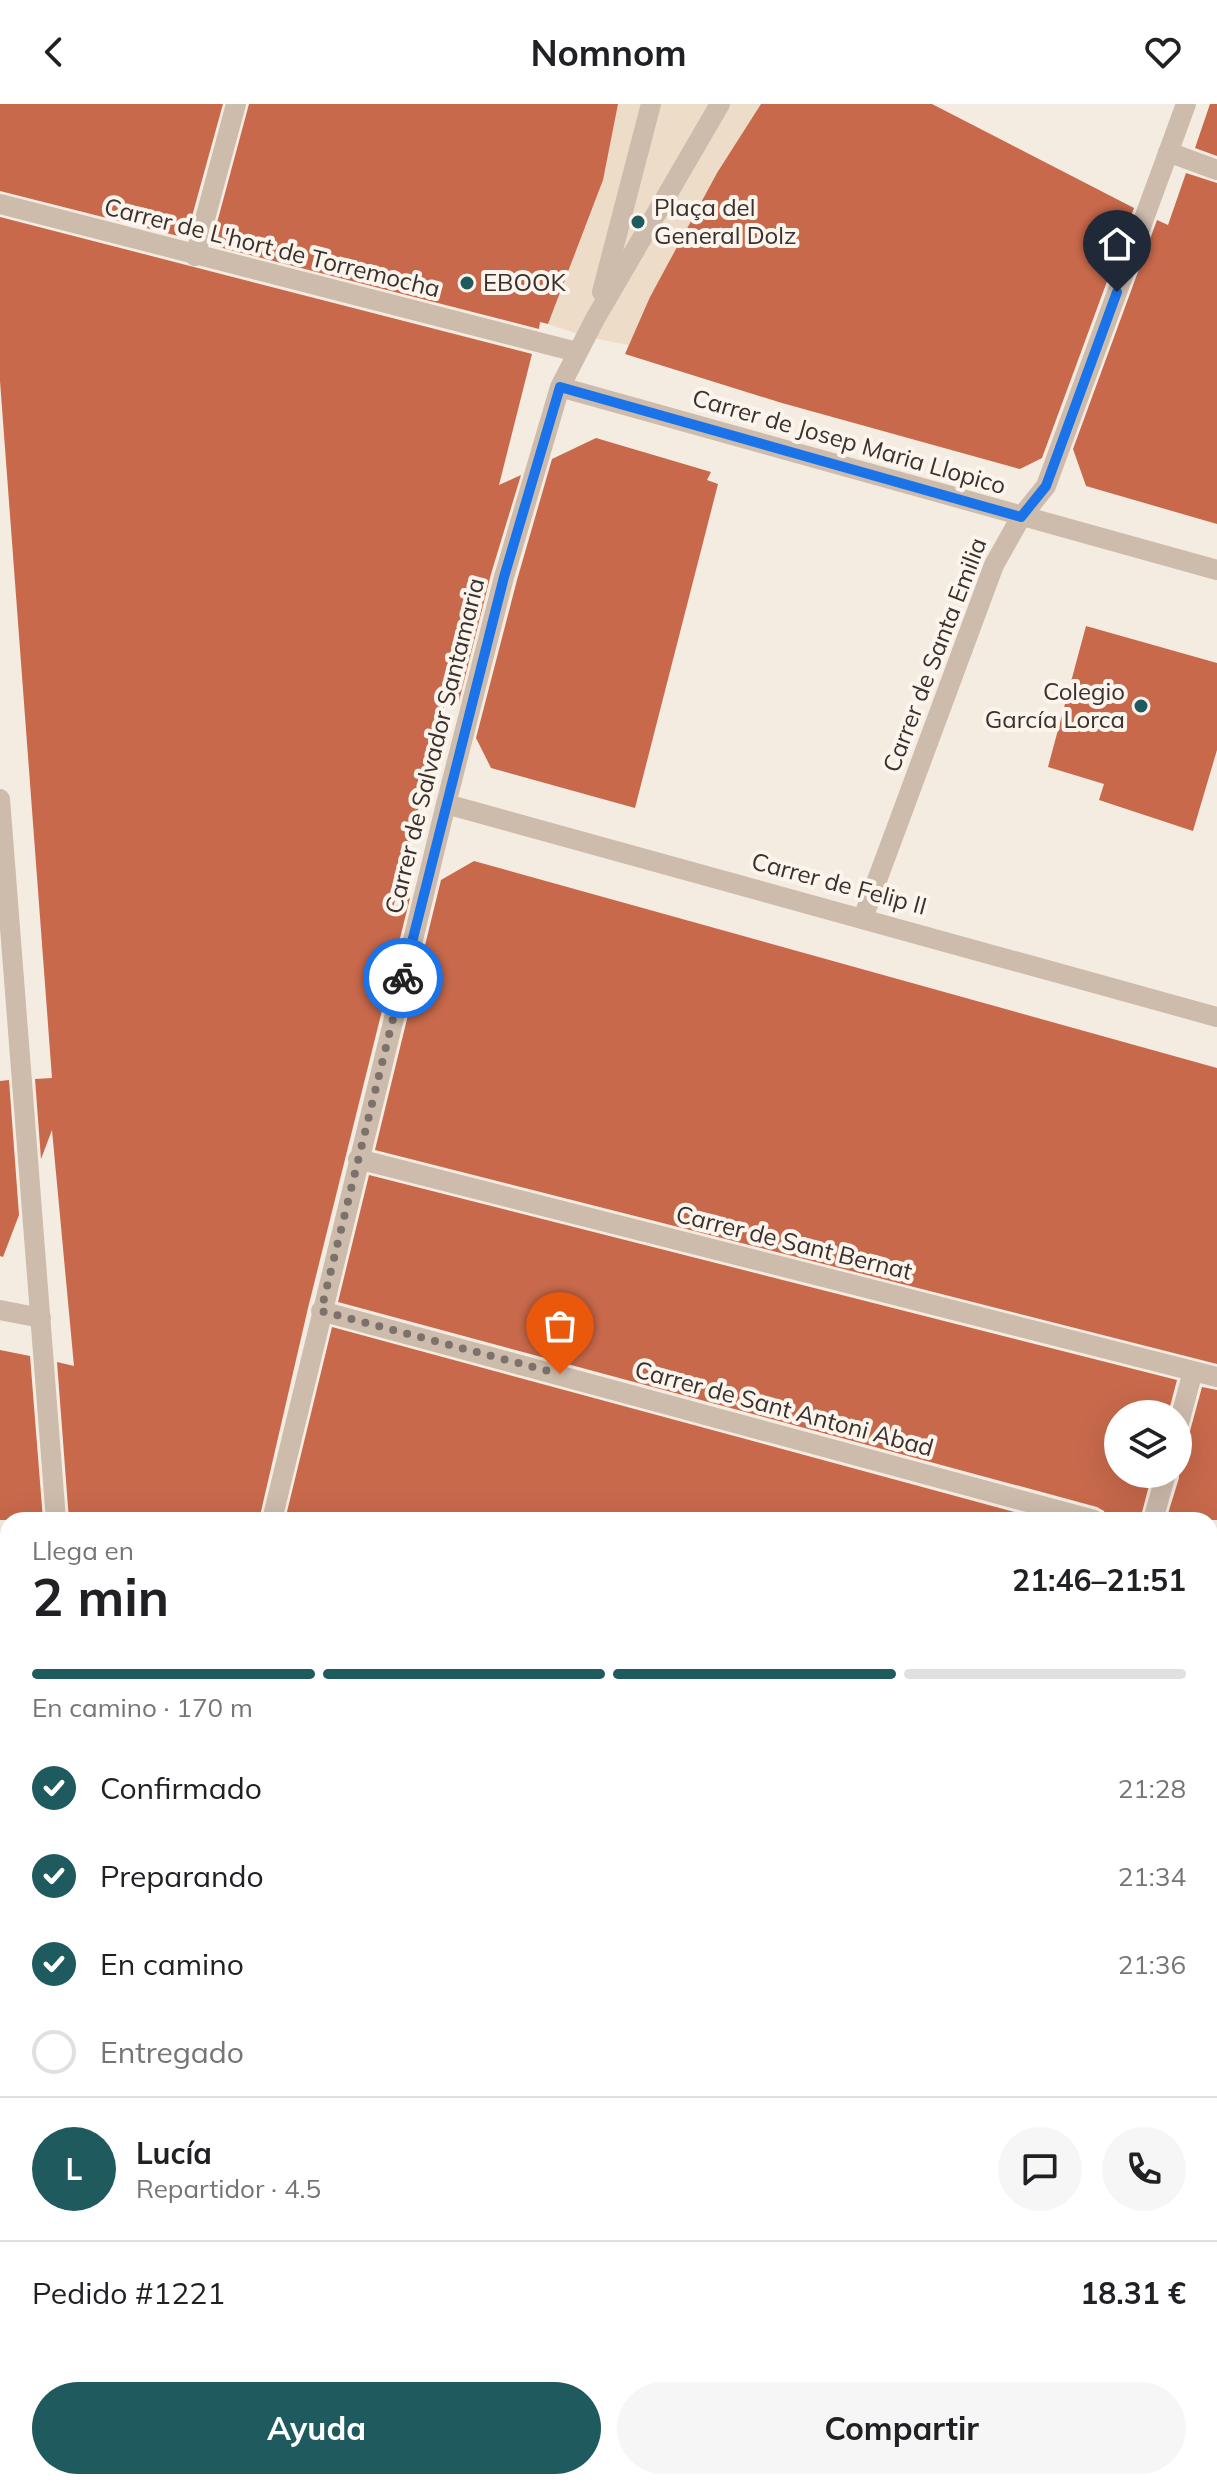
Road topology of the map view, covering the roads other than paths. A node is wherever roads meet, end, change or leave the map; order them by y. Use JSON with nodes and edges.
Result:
{"nodes":[{"id":1,"x":236,"y":104,"type":"edge"},
{"id":2,"x":651,"y":104,"type":"edge"},
{"id":3,"x":720,"y":104,"type":"edge"},
{"id":4,"x":1186,"y":104,"type":"edge"},
{"id":5,"x":1168,"y":152,"type":"junction"},
{"id":6,"x":1217,"y":170,"type":"edge"},
{"id":7,"x":0,"y":204,"type":"edge"},
{"id":8,"x":195,"y":256,"type":"junction"},
{"id":9,"x":595,"y":319,"type":"junction"},
{"id":10,"x":577,"y":352,"type":"junction"},
{"id":11,"x":560,"y":387,"type":"junction"},
{"id":12,"x":1021,"y":517,"type":"junction"},
{"id":13,"x":1217,"y":570,"type":"edge"},
{"id":14,"x":0,"y":799,"type":"edge"},
{"id":15,"x":446,"y":804,"type":"junction"},
{"id":16,"x":863,"y":918,"type":"junction"},
{"id":17,"x":1217,"y":1017,"type":"edge"},
{"id":18,"x":358,"y":1159,"type":"junction"},
{"id":19,"x":0,"y":1310,"type":"edge"},
{"id":20,"x":321,"y":1311,"type":"junction"},
{"id":21,"x":41,"y":1318,"type":"junction"},
{"id":22,"x":1193,"y":1371,"type":"junction"},
{"id":23,"x":1217,"y":1377,"type":"edge"},
{"id":24,"x":1185,"y":1400,"type":"edge"},
{"id":25,"x":1162,"y":1488,"type":"edge"},
{"id":26,"x":55,"y":1512,"type":"edge"},
{"id":27,"x":274,"y":1512,"type":"edge"},
{"id":28,"x":1064,"y":1512,"type":"edge"},
{"id":29,"x":1155,"y":1512,"type":"edge"}],
"edges":[{"from":1,"to":8,"type":"street"},
{"from":2,"to":9,"type":"street"},
{"from":3,"to":9,"type":"street"},
{"from":4,"to":5,"type":"street","name":"Carrer de Santa Emilia"},
{"from":5,"to":6,"type":"street"},
{"from":5,"to":12,"type":"street","name":"Carrer de Santa Emilia"},
{"from":7,"to":8,"type":"street","name":"Carrer de L'hort de Torremocha"},
{"from":8,"to":10,"type":"street","name":"Carrer de L'hort de Torremocha"},
{"from":9,"to":10,"type":"street","name":"Carrer de Salvador Santamaria"},
{"from":10,"to":11,"type":"street","name":"Carrer de Salvador Santamaria"},
{"from":11,"to":12,"type":"street","name":"Carrer de Josep Maria Llopico"},
{"from":11,"to":15,"type":"street","name":"Carrer de Salvador Santamaria"},
{"from":12,"to":13,"type":"street","name":"Carrer de Josep Maria Llopico"},
{"from":12,"to":16,"type":"street","name":"Carrer de Santa Emilia"},
{"from":14,"to":21,"type":"street"},
{"from":15,"to":16,"type":"street","name":"Carrer de Felip II"},
{"from":15,"to":18,"type":"street","name":"Carrer de Salvador Santamaria"},
{"from":16,"to":17,"type":"street","name":"Carrer de Felip II"},
{"from":18,"to":20,"type":"street","name":"Carrer de Salvador Santamaria"},
{"from":18,"to":22,"type":"street","name":"Carrer de Sant Bernat"},
{"from":19,"to":21,"type":"street"},
{"from":20,"to":27,"type":"street","name":"Carrer de Salvador Santamaria"},
{"from":20,"to":28,"type":"street","name":"Carrer de Sant Antoni Abad"},
{"from":21,"to":26,"type":"street"},
{"from":22,"to":23,"type":"street","name":"Carrer de Sant Bernat"},
{"from":22,"to":24,"type":"street"},
{"from":25,"to":29,"type":"street"}]}
